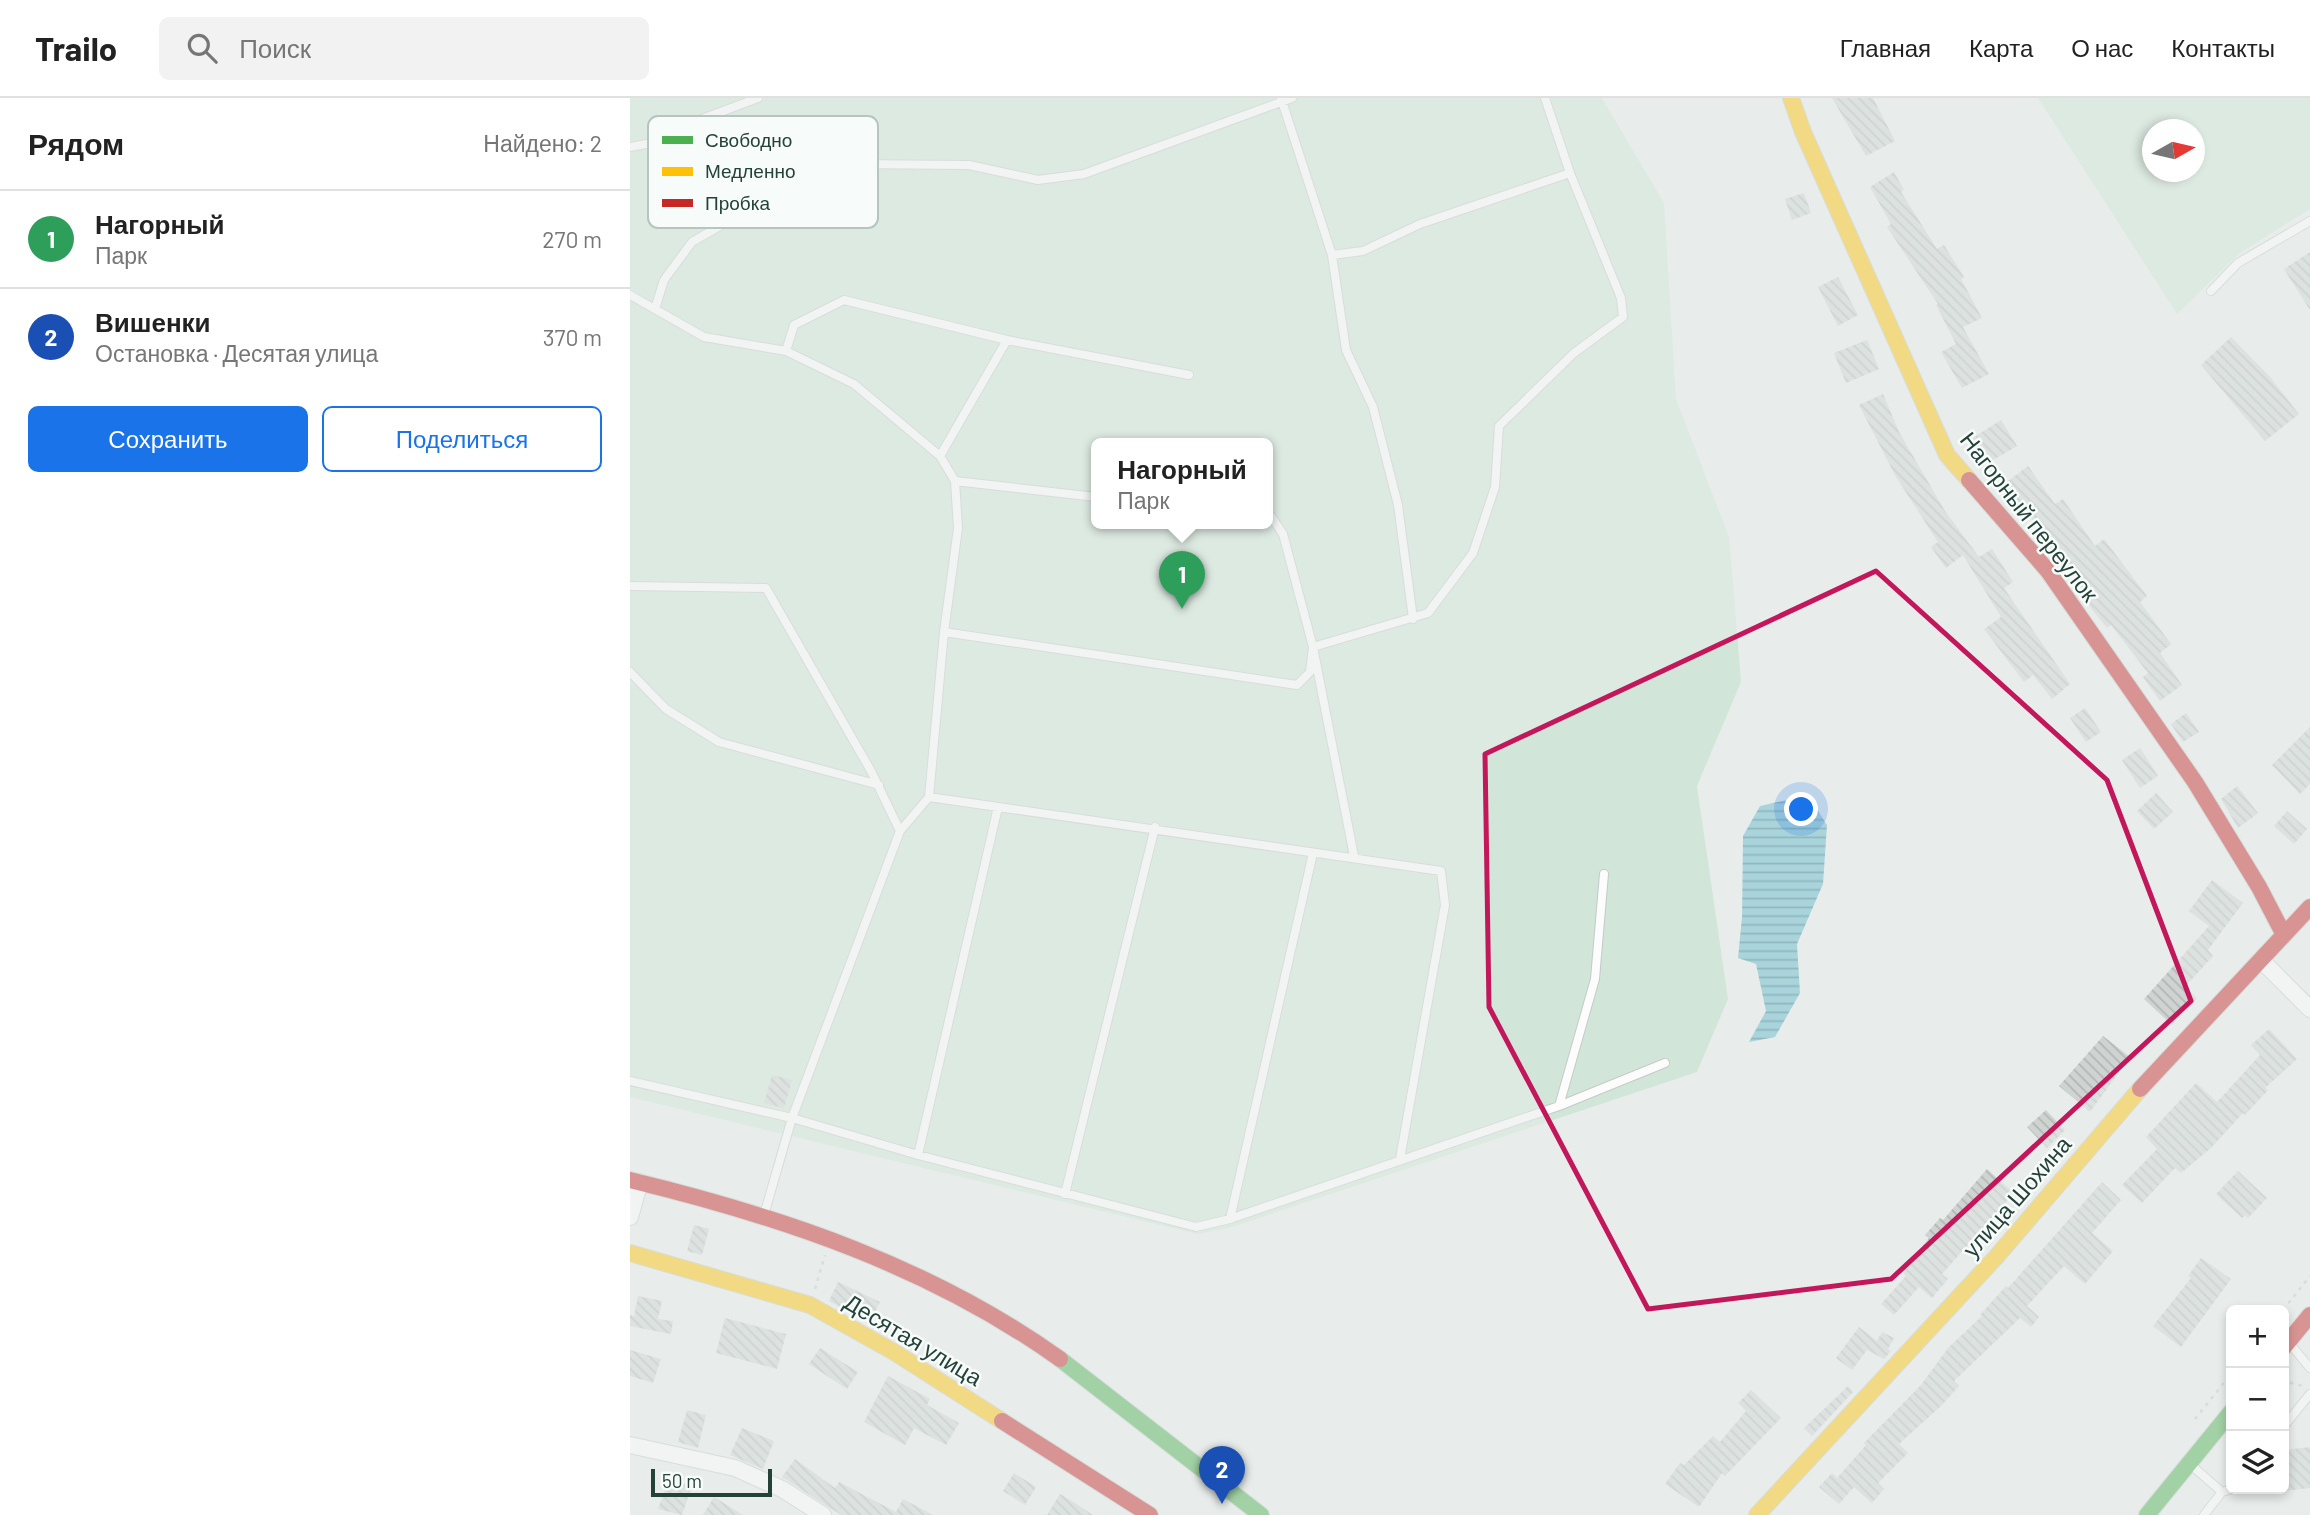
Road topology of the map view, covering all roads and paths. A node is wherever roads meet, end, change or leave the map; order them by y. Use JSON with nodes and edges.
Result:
{"nodes":[{"id":1,"x":758,"y":98,"type":"edge"},
{"id":2,"x":1292,"y":98,"type":"edge"},
{"id":3,"x":1545,"y":98,"type":"edge"},
{"id":4,"x":1791,"y":98,"type":"edge"},
{"id":5,"x":1281,"y":100,"type":"edge"},
{"id":6,"x":710,"y":116,"type":"edge"},
{"id":7,"x":648,"y":144,"type":"edge"},
{"id":8,"x":630,"y":147,"type":"edge"},
{"id":9,"x":878,"y":164,"type":"edge"},
{"id":10,"x":1570,"y":173,"type":"junction"},
{"id":11,"x":2310,"y":221,"type":"edge"},
{"id":12,"x":716,"y":228,"type":"edge"},
{"id":13,"x":1332,"y":255,"type":"junction"},
{"id":14,"x":2211,"y":291,"type":"dead end"},
{"id":15,"x":630,"y":295,"type":"edge"},
{"id":16,"x":655,"y":309,"type":"junction"},
{"id":17,"x":1007,"y":340,"type":"junction"},
{"id":18,"x":786,"y":351,"type":"junction"},
{"id":19,"x":1189,"y":375,"type":"dead end"},
{"id":20,"x":940,"y":456,"type":"junction"},
{"id":21,"x":955,"y":481,"type":"junction"},
{"id":22,"x":1091,"y":495,"type":"edge"},
{"id":23,"x":1273,"y":518,"type":"edge"},
{"id":24,"x":630,"y":586,"type":"edge"},
{"id":25,"x":1413,"y":620,"type":"junction"},
{"id":26,"x":944,"y":632,"type":"junction"},
{"id":27,"x":1313,"y":647,"type":"junction"},
{"id":28,"x":630,"y":672,"type":"edge"},
{"id":29,"x":879,"y":785,"type":"junction"},
{"id":30,"x":929,"y":797,"type":"junction"},
{"id":31,"x":998,"y":807,"type":"junction"},
{"id":32,"x":1154,"y":827,"type":"junction"},
{"id":33,"x":900,"y":831,"type":"junction"},
{"id":34,"x":1313,"y":853,"type":"junction"},
{"id":35,"x":1354,"y":856,"type":"junction"},
{"id":36,"x":1604,"y":874,"type":"dead end"},
{"id":37,"x":2310,"y":907,"type":"edge"},
{"id":38,"x":2284,"y":935,"type":"junction"},
{"id":39,"x":2262,"y":960,"type":"junction"},
{"id":40,"x":2310,"y":1009,"type":"edge"},
{"id":41,"x":1665,"y":1063,"type":"dead end"},
{"id":42,"x":630,"y":1081,"type":"edge"},
{"id":43,"x":1559,"y":1106,"type":"junction"},
{"id":44,"x":793,"y":1118,"type":"junction"},
{"id":45,"x":918,"y":1155,"type":"junction"},
{"id":46,"x":1400,"y":1159,"type":"junction"},
{"id":47,"x":635,"y":1181,"type":"edge"},
{"id":48,"x":1065,"y":1194,"type":"junction"},
{"id":49,"x":764,"y":1216,"type":"junction"},
{"id":50,"x":630,"y":1217,"type":"edge"},
{"id":51,"x":1230,"y":1219,"type":"junction"},
{"id":52,"x":830,"y":1238,"type":"junction"},
{"id":53,"x":630,"y":1254,"type":"edge"},
{"id":54,"x":2310,"y":1276,"type":"edge"},
{"id":55,"x":810,"y":1305,"type":"junction"},
{"id":56,"x":2287,"y":1305,"type":"edge"},
{"id":57,"x":2310,"y":1315,"type":"edge"},
{"id":58,"x":2289,"y":1341,"type":"edge"},
{"id":59,"x":2289,"y":1348,"type":"edge"},
{"id":60,"x":2310,"y":1368,"type":"edge"},
{"id":61,"x":2226,"y":1380,"type":"edge"},
{"id":62,"x":2289,"y":1382,"type":"edge"},
{"id":63,"x":2310,"y":1387,"type":"edge"},
{"id":64,"x":2310,"y":1394,"type":"edge"},
{"id":65,"x":2226,"y":1418,"type":"edge"},
{"id":66,"x":2195,"y":1419,"type":"dead end"},
{"id":67,"x":2289,"y":1420,"type":"edge"},
{"id":68,"x":630,"y":1445,"type":"edge"},
{"id":69,"x":2189,"y":1464,"type":"junction"},
{"id":70,"x":2226,"y":1491,"type":"edge"},
{"id":71,"x":2222,"y":1492,"type":"junction"},
{"id":72,"x":823,"y":1515,"type":"edge"},
{"id":73,"x":1150,"y":1515,"type":"edge"},
{"id":74,"x":1261,"y":1515,"type":"edge"},
{"id":75,"x":1757,"y":1515,"type":"edge"},
{"id":76,"x":2147,"y":1515,"type":"edge"},
{"id":77,"x":2204,"y":1515,"type":"edge"}],
"edges":[{"from":1,"to":6,"type":"lane"},
{"from":2,"to":5,"type":"lane"},
{"from":3,"to":10,"type":"lane"},
{"from":4,"to":38,"type":"street","name":"Нагорный переулок"},
{"from":5,"to":9,"type":"lane"},
{"from":5,"to":13,"type":"lane"},
{"from":7,"to":8,"type":"lane"},
{"from":10,"to":13,"type":"lane"},
{"from":10,"to":25,"type":"lane"},
{"from":11,"to":14,"type":"lane"},
{"from":12,"to":16,"type":"lane"},
{"from":13,"to":25,"type":"lane"},
{"from":15,"to":16,"type":"lane"},
{"from":16,"to":18,"type":"lane"},
{"from":17,"to":18,"type":"lane"},
{"from":17,"to":19,"type":"lane"},
{"from":17,"to":20,"type":"lane"},
{"from":18,"to":20,"type":"lane"},
{"from":20,"to":21,"type":"lane"},
{"from":21,"to":22,"type":"lane"},
{"from":21,"to":26,"type":"lane"},
{"from":23,"to":27,"type":"lane"},
{"from":24,"to":29,"type":"lane"},
{"from":25,"to":27,"type":"lane"},
{"from":26,"to":27,"type":"lane"},
{"from":26,"to":30,"type":"lane"},
{"from":27,"to":35,"type":"lane"},
{"from":28,"to":29,"type":"lane"},
{"from":29,"to":33,"type":"lane"},
{"from":30,"to":31,"type":"lane"},
{"from":30,"to":33,"type":"lane"},
{"from":31,"to":32,"type":"lane"},
{"from":31,"to":45,"type":"lane"},
{"from":32,"to":34,"type":"lane"},
{"from":32,"to":48,"type":"lane"},
{"from":33,"to":44,"type":"lane"},
{"from":34,"to":35,"type":"lane"},
{"from":34,"to":51,"type":"lane"},
{"from":35,"to":46,"type":"lane"},
{"from":36,"to":43,"type":"lane"},
{"from":37,"to":38,"type":"street","name":"улица Шохина"},
{"from":38,"to":39,"type":"street","name":"улица Шохина"},
{"from":39,"to":40,"type":"street"},
{"from":39,"to":75,"type":"street","name":"улица Шохина"},
{"from":41,"to":43,"type":"lane"},
{"from":42,"to":44,"type":"lane"},
{"from":43,"to":46,"type":"lane"},
{"from":44,"to":45,"type":"lane"},
{"from":44,"to":49,"type":"lane"},
{"from":45,"to":48,"type":"lane"},
{"from":46,"to":51,"type":"lane"},
{"from":47,"to":49,"type":"street"},
{"from":47,"to":50,"type":"street"},
{"from":48,"to":51,"type":"lane"},
{"from":49,"to":52,"type":"street"},
{"from":52,"to":55,"type":"path"},
{"from":52,"to":74,"type":"street"},
{"from":53,"to":55,"type":"street","name":"Десятая улица"},
{"from":54,"to":56,"type":"path"},
{"from":55,"to":73,"type":"street","name":"Десятая улица"},
{"from":57,"to":58,"type":"street"},
{"from":59,"to":60,"type":"lane"},
{"from":61,"to":66,"type":"path"},
{"from":62,"to":63,"type":"path"},
{"from":64,"to":67,"type":"lane"},
{"from":65,"to":69,"type":"street"},
{"from":68,"to":72,"type":"street"},
{"from":69,"to":71,"type":"lane"},
{"from":69,"to":76,"type":"street"},
{"from":70,"to":71,"type":"lane"},
{"from":71,"to":77,"type":"lane"}]}
